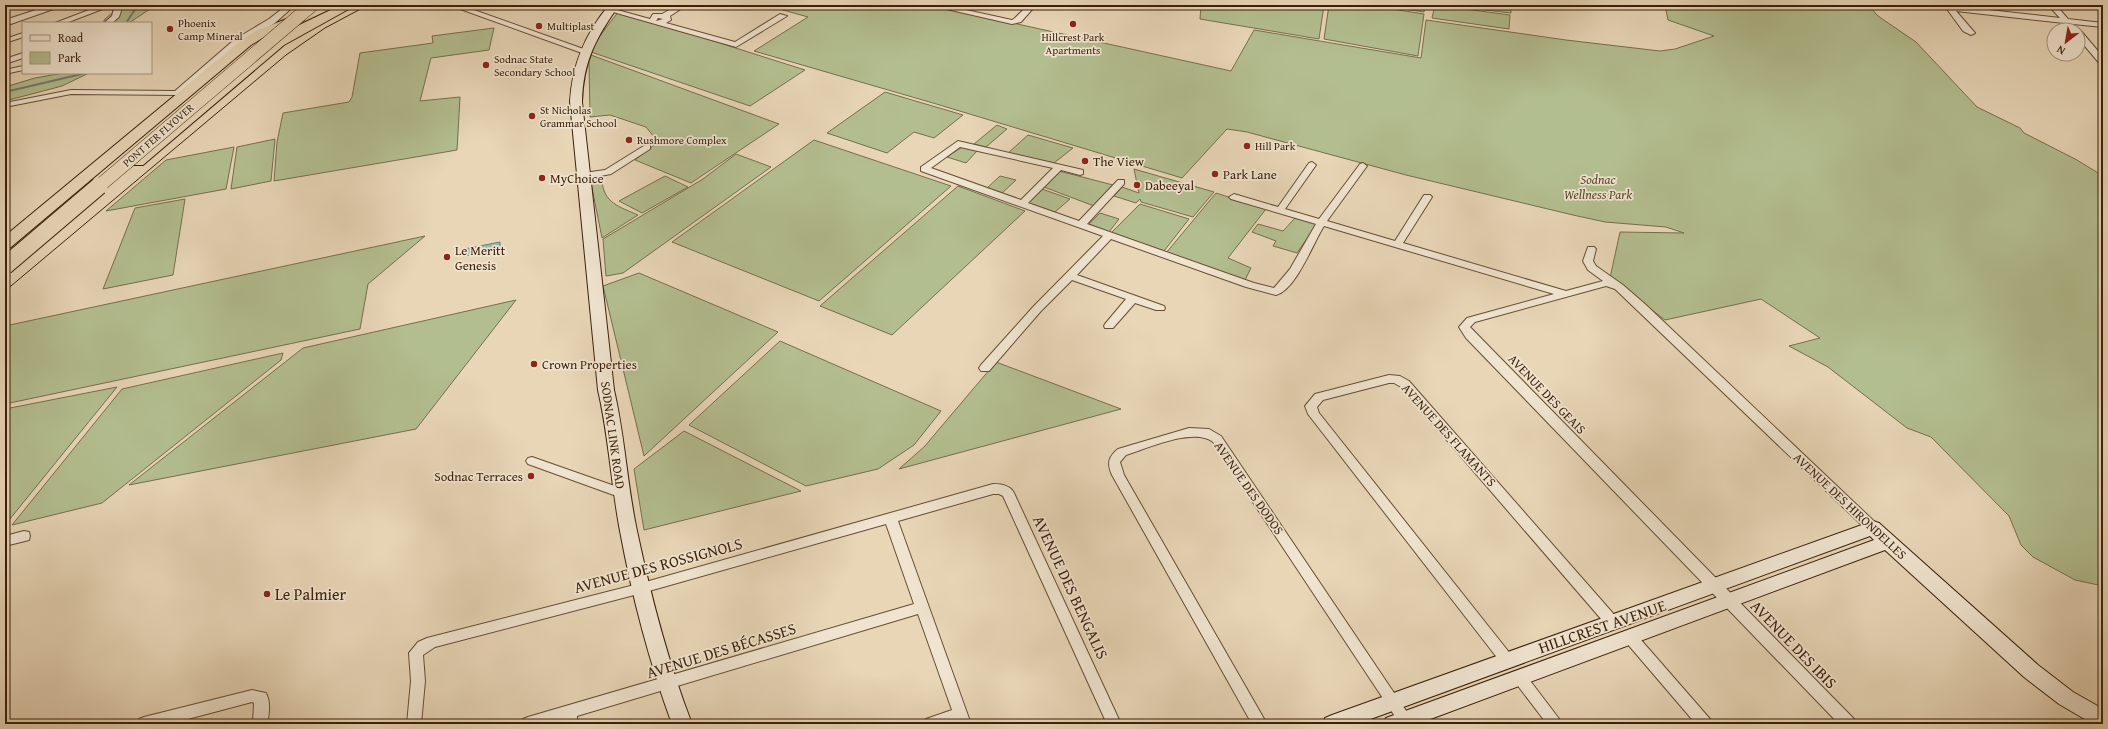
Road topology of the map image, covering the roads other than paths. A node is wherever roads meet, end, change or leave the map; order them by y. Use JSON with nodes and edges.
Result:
{"nodes":[{"id":1,"x":60,"y":5,"type":"edge"},
{"id":2,"x":109,"y":5,"type":"edge"},
{"id":3,"x":119,"y":5,"type":"edge"},
{"id":4,"x":291,"y":5,"type":"edge"},
{"id":5,"x":303,"y":5,"type":"edge"},
{"id":6,"x":312,"y":5,"type":"edge"},
{"id":7,"x":339,"y":5,"type":"edge"},
{"id":8,"x":346,"y":5,"type":"edge"},
{"id":9,"x":350,"y":5,"type":"edge"},
{"id":10,"x":453,"y":5,"type":"edge"},
{"id":11,"x":683,"y":5,"type":"edge"},
{"id":12,"x":932,"y":5,"type":"edge"},
{"id":13,"x":1032,"y":5,"type":"edge"},
{"id":14,"x":2052,"y":5,"type":"edge"},
{"id":15,"x":1949,"y":6,"type":"edge"},
{"id":16,"x":618,"y":7,"type":"edge"},
{"id":17,"x":633,"y":8,"type":"edge"},
{"id":18,"x":783,"y":16,"type":"dead end"},
{"id":19,"x":322,"y":19,"type":"junction"},
{"id":20,"x":659,"y":19,"type":"junction"},
{"id":21,"x":62,"y":22,"type":"edge"},
{"id":22,"x":109,"y":22,"type":"edge"},
{"id":23,"x":2068,"y":22,"type":"joint"},
{"id":24,"x":5,"y":23,"type":"edge"},
{"id":25,"x":2086,"y":24,"type":"edge"},
{"id":26,"x":2103,"y":25,"type":"edge"},
{"id":27,"x":1971,"y":33,"type":"dead end"},
{"id":28,"x":22,"y":35,"type":"edge"},
{"id":29,"x":5,"y":41,"type":"edge"},
{"id":30,"x":2086,"y":42,"type":"edge"},
{"id":31,"x":585,"y":51,"type":"junction"},
{"id":32,"x":22,"y":55,"type":"edge"},
{"id":33,"x":5,"y":62,"type":"edge"},
{"id":34,"x":2103,"y":62,"type":"edge"},
{"id":35,"x":22,"y":68,"type":"edge"},
{"id":36,"x":5,"y":72,"type":"edge"},
{"id":37,"x":5,"y":105,"type":"edge"},
{"id":38,"x":647,"y":147,"type":"dead end"},
{"id":39,"x":1312,"y":165,"type":"dead end"},
{"id":40,"x":1363,"y":166,"type":"dead end"},
{"id":41,"x":1059,"y":167,"type":"junction"},
{"id":42,"x":1080,"y":172,"type":"dead end"},
{"id":43,"x":584,"y":176,"type":"junction"},
{"id":44,"x":1121,"y":182,"type":"dead end"},
{"id":45,"x":1234,"y":197,"type":"dead end"},
{"id":46,"x":1427,"y":197,"type":"dead end"},
{"id":47,"x":1022,"y":204,"type":"junction"},
{"id":48,"x":1280,"y":210,"type":"junction"},
{"id":49,"x":1321,"y":222,"type":"junction"},
{"id":50,"x":1081,"y":225,"type":"junction"},
{"id":51,"x":1110,"y":235,"type":"junction"},
{"id":52,"x":5,"y":244,"type":"edge"},
{"id":53,"x":1397,"y":245,"type":"junction"},
{"id":54,"x":1591,"y":249,"type":"dead end"},
{"id":55,"x":5,"y":252,"type":"edge"},
{"id":56,"x":5,"y":266,"type":"edge"},
{"id":57,"x":5,"y":272,"type":"edge"},
{"id":58,"x":1071,"y":276,"type":"junction"},
{"id":59,"x":1606,"y":283,"type":"joint"},
{"id":60,"x":1619,"y":287,"type":"junction"},
{"id":61,"x":1566,"y":294,"type":"junction"},
{"id":62,"x":1133,"y":298,"type":"junction"},
{"id":63,"x":1160,"y":308,"type":"dead end"},
{"id":64,"x":1109,"y":326,"type":"dead end"},
{"id":65,"x":985,"y":368,"type":"dead end"},
{"id":66,"x":532,"y":461,"type":"dead end"},
{"id":67,"x":622,"y":493,"type":"junction"},
{"id":68,"x":980,"y":493,"type":"joint"},
{"id":69,"x":891,"y":519,"type":"junction"},
{"id":70,"x":1873,"y":528,"type":"junction"},
{"id":71,"x":24,"y":536,"type":"dead end"},
{"id":72,"x":5,"y":541,"type":"edge"},
{"id":73,"x":1887,"y":542,"type":"junction"},
{"id":74,"x":1715,"y":586,"type":"junction"},
{"id":75,"x":642,"y":588,"type":"junction"},
{"id":76,"x":1728,"y":601,"type":"junction"},
{"id":77,"x":923,"y":607,"type":"junction"},
{"id":78,"x":1613,"y":623,"type":"junction"},
{"id":79,"x":1630,"y":637,"type":"junction"},
{"id":80,"x":1507,"y":660,"type":"junction"},
{"id":81,"x":1520,"y":678,"type":"junction"},
{"id":82,"x":667,"y":684,"type":"junction"},
{"id":83,"x":1393,"y":700,"type":"junction"},
{"id":84,"x":570,"y":718,"type":"edge"},
{"id":85,"x":963,"y":719,"type":"edge"},
{"id":86,"x":2103,"y":719,"type":"edge"},
{"id":87,"x":1402,"y":723,"type":"edge"},
{"id":88,"x":144,"y":724,"type":"edge"},
{"id":89,"x":260,"y":724,"type":"edge"},
{"id":90,"x":414,"y":724,"type":"edge"},
{"id":91,"x":528,"y":724,"type":"edge"},
{"id":92,"x":682,"y":724,"type":"edge"},
{"id":93,"x":931,"y":724,"type":"edge"},
{"id":94,"x":1114,"y":724,"type":"edge"},
{"id":95,"x":1260,"y":724,"type":"edge"},
{"id":96,"x":1332,"y":724,"type":"edge"},
{"id":97,"x":1556,"y":724,"type":"edge"},
{"id":98,"x":1705,"y":724,"type":"edge"},
{"id":99,"x":1849,"y":724,"type":"edge"}],
"edges":[{"from":1,"to":24,"type":"street"},
{"from":2,"to":21,"type":"street"},
{"from":3,"to":22,"type":"street"},
{"from":4,"to":37,"type":"street"},
{"from":5,"to":55,"type":"highway","name":"PONT FER FLYOVER"},
{"from":6,"to":56,"type":"highway","name":"PONT FER FLYOVER","bridge":true},
{"from":7,"to":52,"type":"highway"},
{"from":8,"to":19,"type":"highway"},
{"from":9,"to":19,"type":"highway"},
{"from":10,"to":31,"type":"street"},
{"from":11,"to":20,"type":"street"},
{"from":12,"to":13,"type":"street"},
{"from":14,"to":23,"type":"street"},
{"from":15,"to":23,"type":"street"},
{"from":15,"to":27,"type":"street"},
{"from":16,"to":17,"type":"street"},
{"from":16,"to":20,"type":"street"},
{"from":16,"to":31,"type":"main road","name":"SODNAC LINK ROAD"},
{"from":17,"to":20,"type":"street"},
{"from":18,"to":20,"type":"street"},
{"from":19,"to":57,"type":"highway"},
{"from":25,"to":26,"type":"street"},
{"from":28,"to":29,"type":"street"},
{"from":30,"to":34,"type":"street"},
{"from":31,"to":43,"type":"main road","name":"SODNAC LINK ROAD"},
{"from":32,"to":33,"type":"street"},
{"from":35,"to":36,"type":"street"},
{"from":38,"to":43,"type":"street"},
{"from":39,"to":48,"type":"street"},
{"from":40,"to":49,"type":"street"},
{"from":41,"to":42,"type":"street"},
{"from":41,"to":47,"type":"street"},
{"from":41,"to":47,"type":"street"},
{"from":43,"to":67,"type":"main road","name":"SODNAC LINK ROAD"},
{"from":44,"to":50,"type":"street"},
{"from":45,"to":48,"type":"street"},
{"from":46,"to":53,"type":"street"},
{"from":47,"to":50,"type":"street"},
{"from":48,"to":49,"type":"street"},
{"from":49,"to":51,"type":"street"},
{"from":49,"to":53,"type":"street"},
{"from":50,"to":51,"type":"street"},
{"from":51,"to":58,"type":"street"},
{"from":53,"to":61,"type":"street"},
{"from":54,"to":60,"type":"street"},
{"from":58,"to":62,"type":"street"},
{"from":58,"to":65,"type":"street"},
{"from":59,"to":60,"type":"street","name":"AVENUE DES HIRONDELLES"},
{"from":59,"to":61,"type":"street","name":"AVENUE DES GEAIS"},
{"from":60,"to":70,"type":"street","name":"AVENUE DES HIRONDELLES"},
{"from":61,"to":74,"type":"street","name":"AVENUE DES GEAIS"},
{"from":62,"to":63,"type":"street"},
{"from":62,"to":64,"type":"street"},
{"from":66,"to":67,"type":"street"},
{"from":67,"to":75,"type":"main road","name":"SODNAC LINK ROAD"},
{"from":68,"to":69,"type":"street","name":"AVENUE DES ROSSIGNOLS"},
{"from":68,"to":94,"type":"street","name":"AVENUE DES BENGALIS"},
{"from":69,"to":75,"type":"street","name":"AVENUE DES ROSSIGNOLS"},
{"from":69,"to":77,"type":"street"},
{"from":70,"to":73,"type":"main road","name":"AVENUE DES HIRONDELLES"},
{"from":70,"to":74,"type":"main road","name":"HILLCREST AVENUE"},
{"from":71,"to":72,"type":"street"},
{"from":73,"to":76,"type":"main road","name":"HILLCREST AVENUE"},
{"from":73,"to":86,"type":"main road","name":"AVENUE DES HIRONDELLES"},
{"from":74,"to":76,"type":"street","name":"AVENUE DES IBIS"},
{"from":74,"to":78,"type":"main road","name":"HILLCREST AVENUE"},
{"from":75,"to":82,"type":"main road","name":"SODNAC LINK ROAD"},
{"from":75,"to":90,"type":"street","name":"AVENUE DES ROSSIGNOLS"},
{"from":76,"to":79,"type":"main road","name":"HILLCREST AVENUE"},
{"from":76,"to":99,"type":"street","name":"AVENUE DES IBIS"},
{"from":77,"to":82,"type":"street","name":"AVENUE DES BÉCASSES"},
{"from":77,"to":85,"type":"street"},
{"from":78,"to":80,"type":"main road","name":"HILLCREST AVENUE"},
{"from":78,"to":80,"type":"street","name":"AVENUE DES FLAMANTS"},
{"from":79,"to":81,"type":"main road","name":"HILLCREST AVENUE"},
{"from":79,"to":98,"type":"street"},
{"from":80,"to":83,"type":"main road","name":"HILLCREST AVENUE"},
{"from":81,"to":87,"type":"main road","name":"HILLCREST AVENUE"},
{"from":81,"to":97,"type":"street"},
{"from":82,"to":84,"type":"street","name":"AVENUE DES BÉCASSES"},
{"from":82,"to":92,"type":"main road","name":"SODNAC LINK ROAD"},
{"from":83,"to":87,"type":"street"},
{"from":83,"to":95,"type":"street","name":"AVENUE DES DODOS"},
{"from":83,"to":96,"type":"main road","name":"HILLCREST AVENUE"},
{"from":84,"to":91,"type":"street","name":"AVENUE DES BÉCASSES"},
{"from":85,"to":93,"type":"street"},
{"from":88,"to":89,"type":"street"}]}
